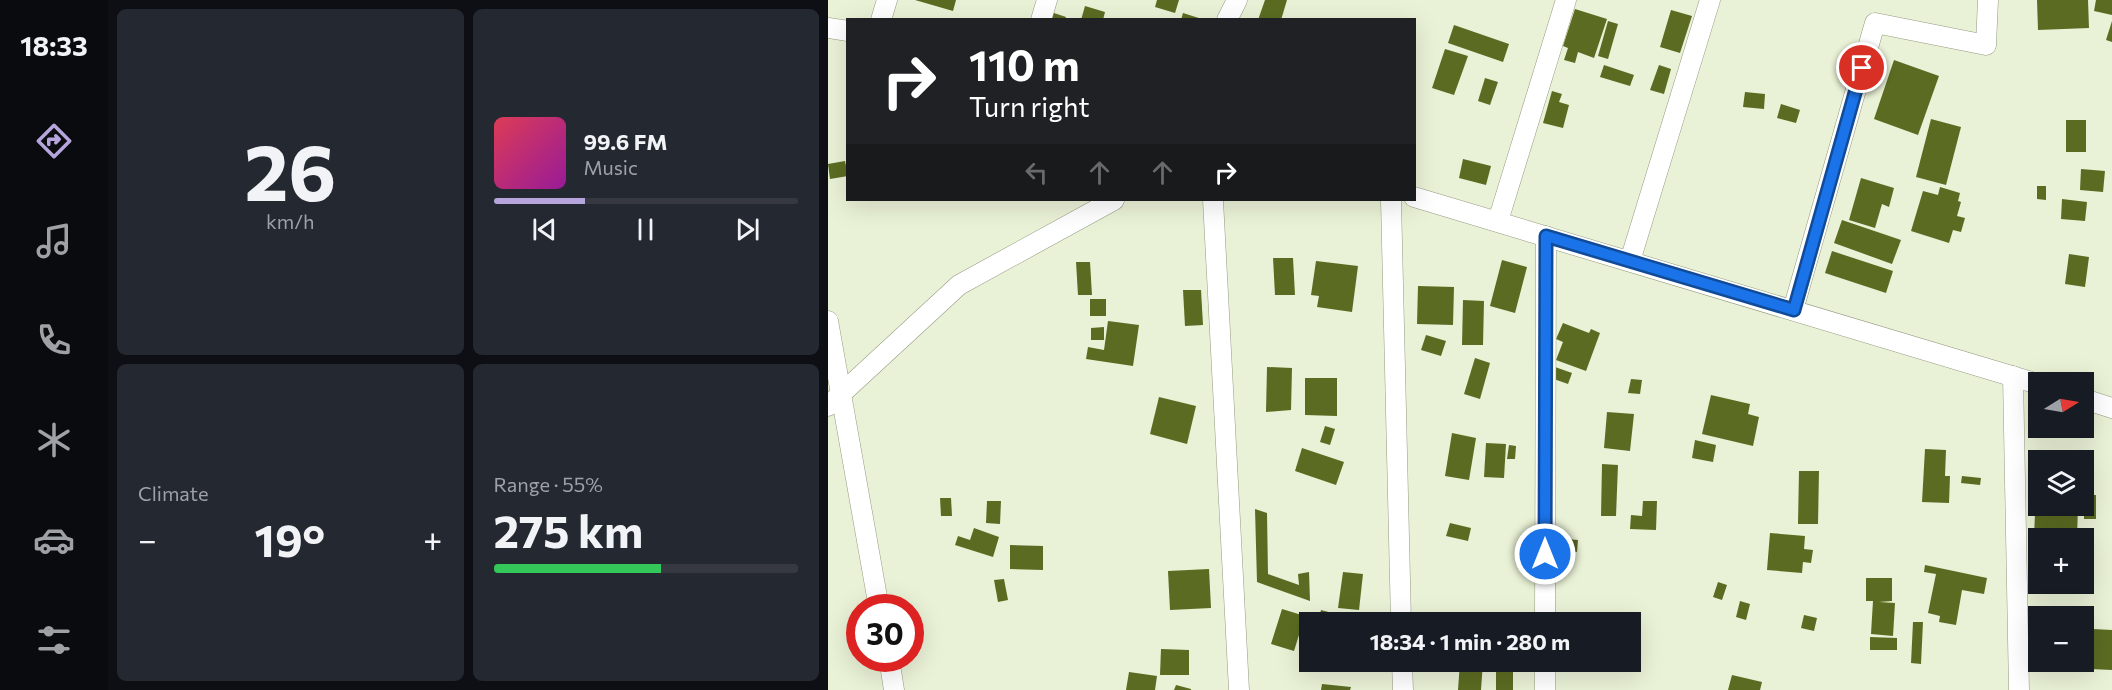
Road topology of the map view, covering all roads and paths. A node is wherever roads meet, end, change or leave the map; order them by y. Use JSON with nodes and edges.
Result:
{"nodes":[{"id":1,"x":887,"y":0,"type":"edge"},
{"id":2,"x":1047,"y":0,"type":"edge"},
{"id":3,"x":1237,"y":0,"type":"edge"},
{"id":4,"x":1566,"y":0,"type":"edge"},
{"id":5,"x":1710,"y":0,"type":"edge"},
{"id":6,"x":1988,"y":0,"type":"edge"},
{"id":7,"x":882,"y":18,"type":"edge"},
{"id":8,"x":1042,"y":18,"type":"edge"},
{"id":9,"x":1228,"y":18,"type":"edge"},
{"id":10,"x":828,"y":28,"type":"edge"},
{"id":11,"x":846,"y":31,"type":"edge"},
{"id":12,"x":1416,"y":198,"type":"edge"},
{"id":13,"x":1112,"y":201,"type":"edge"},
{"id":14,"x":1213,"y":201,"type":"edge"},
{"id":15,"x":1391,"y":201,"type":"edge"},
{"id":16,"x":1498,"y":221,"type":"junction"},
{"id":17,"x":1546,"y":236,"type":"junction"},
{"id":18,"x":1630,"y":261,"type":"junction"},
{"id":19,"x":1794,"y":310,"type":"junction"},
{"id":20,"x":828,"y":321,"type":"edge"},
{"id":21,"x":2013,"y":376,"type":"junction"},
{"id":22,"x":2028,"y":381,"type":"edge"},
{"id":23,"x":834,"y":400,"type":"edge"},
{"id":24,"x":2094,"y":402,"type":"edge"},
{"id":25,"x":2112,"y":408,"type":"edge"},
{"id":26,"x":876,"y":594,"type":"edge"},
{"id":27,"x":1401,"y":612,"type":"edge"},
{"id":28,"x":1545,"y":612,"type":"edge"},
{"id":29,"x":891,"y":672,"type":"edge"},
{"id":30,"x":1402,"y":672,"type":"edge"},
{"id":31,"x":1545,"y":672,"type":"edge"},
{"id":32,"x":894,"y":690,"type":"edge"},
{"id":33,"x":1239,"y":690,"type":"edge"},
{"id":34,"x":1403,"y":690,"type":"edge"},
{"id":35,"x":1545,"y":690,"type":"edge"},
{"id":36,"x":2019,"y":690,"type":"edge"}],
"edges":[{"from":1,"to":7,"type":"street"},
{"from":2,"to":8,"type":"street"},
{"from":3,"to":9,"type":"street"},
{"from":4,"to":16,"type":"street"},
{"from":5,"to":18,"type":"street"},
{"from":6,"to":19,"type":"street"},
{"from":10,"to":11,"type":"street"},
{"from":12,"to":16,"type":"street"},
{"from":13,"to":23,"type":"street"},
{"from":14,"to":33,"type":"street"},
{"from":15,"to":27,"type":"street"},
{"from":16,"to":17,"type":"street"},
{"from":17,"to":18,"type":"street"},
{"from":17,"to":28,"type":"street"},
{"from":18,"to":19,"type":"street"},
{"from":19,"to":21,"type":"street"},
{"from":20,"to":23,"type":"street"},
{"from":21,"to":22,"type":"street"},
{"from":21,"to":36,"type":"street"},
{"from":23,"to":26,"type":"street"},
{"from":24,"to":25,"type":"street"},
{"from":29,"to":32,"type":"street"},
{"from":30,"to":34,"type":"street"},
{"from":31,"to":35,"type":"street"}]}
